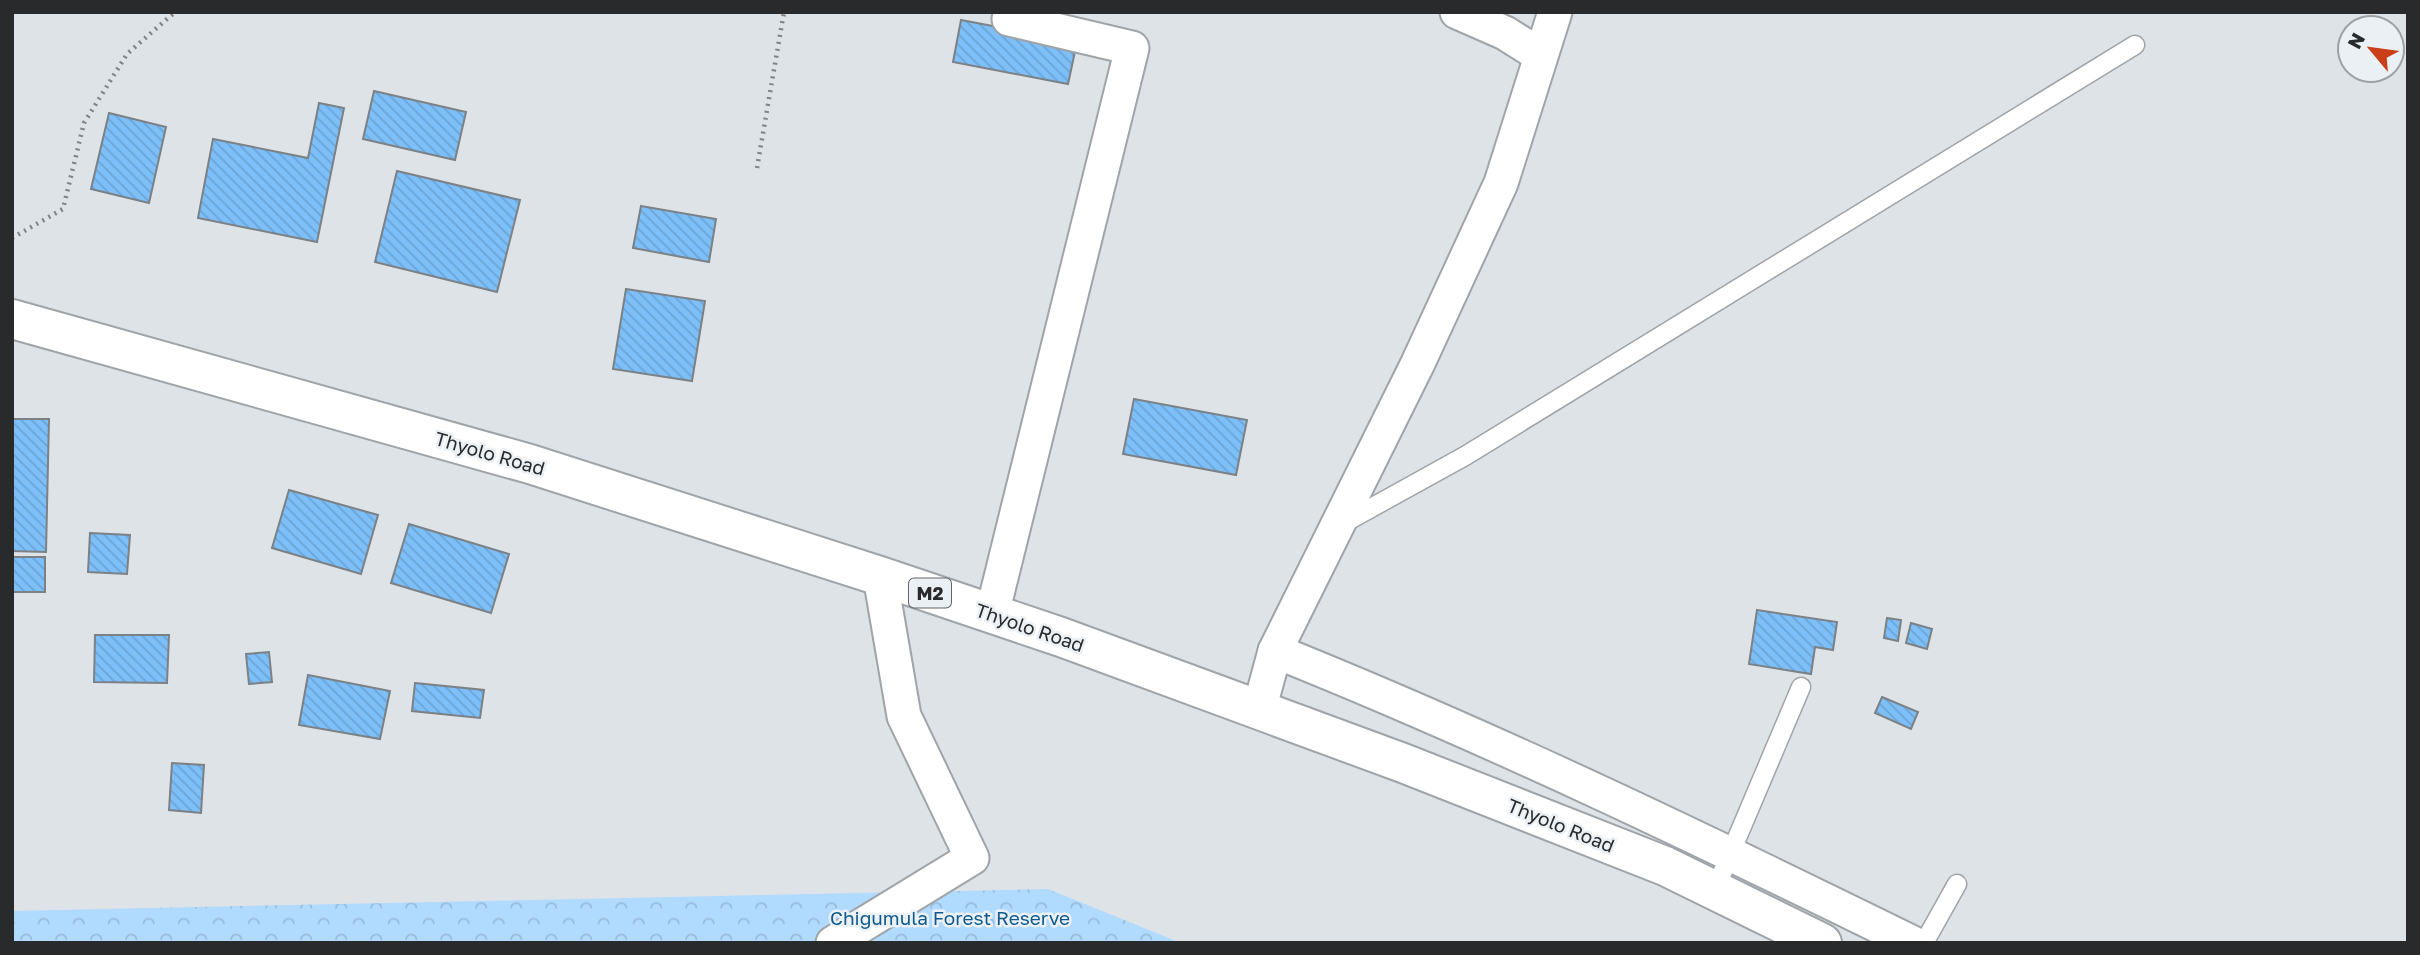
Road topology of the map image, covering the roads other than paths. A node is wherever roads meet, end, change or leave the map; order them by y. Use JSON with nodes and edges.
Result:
{"nodes":[{"id":1,"x":1457,"y":12,"type":"edge"},
{"id":2,"x":1555,"y":12,"type":"edge"},
{"id":3,"x":1009,"y":19,"type":"dead end"},
{"id":4,"x":2135,"y":45,"type":"dead end"},
{"id":5,"x":1540,"y":55,"type":"junction"},
{"id":6,"x":12,"y":319,"type":"edge"},
{"id":7,"x":1336,"y":528,"type":"junction"},
{"id":8,"x":880,"y":576,"type":"junction"},
{"id":9,"x":992,"y":614,"type":"junction"},
{"id":10,"x":1275,"y":651,"type":"junction"},
{"id":11,"x":1801,"y":687,"type":"dead end"},
{"id":12,"x":1259,"y":710,"type":"junction"},
{"id":13,"x":1730,"y":855,"type":"junction"},
{"id":14,"x":1957,"y":884,"type":"dead end"},
{"id":15,"x":1715,"y":890,"type":"junction"},
{"id":16,"x":833,"y":943,"type":"edge"},
{"id":17,"x":1822,"y":943,"type":"edge"},
{"id":18,"x":1913,"y":943,"type":"edge"},
{"id":19,"x":1924,"y":943,"type":"edge"}],
"edges":[{"from":1,"to":5,"type":"street"},
{"from":2,"to":5,"type":"street"},
{"from":3,"to":9,"type":"street"},
{"from":4,"to":7,"type":"lane"},
{"from":5,"to":7,"type":"street"},
{"from":6,"to":8,"type":"highway","name":"Thyolo Road","number":"M2"},
{"from":7,"to":10,"type":"street"},
{"from":8,"to":9,"type":"highway","name":"Thyolo Road","number":"M2"},
{"from":8,"to":16,"type":"street"},
{"from":9,"to":12,"type":"highway","name":"Thyolo Road","number":"M2"},
{"from":10,"to":12,"type":"street"},
{"from":10,"to":13,"type":"street"},
{"from":11,"to":13,"type":"lane"},
{"from":12,"to":15,"type":"highway","name":"Thyolo Road","number":"M2"},
{"from":13,"to":15,"type":"lane"},
{"from":13,"to":18,"type":"street"},
{"from":14,"to":19,"type":"lane"},
{"from":15,"to":17,"type":"highway","name":"Thyolo Road","number":"M2"}]}
